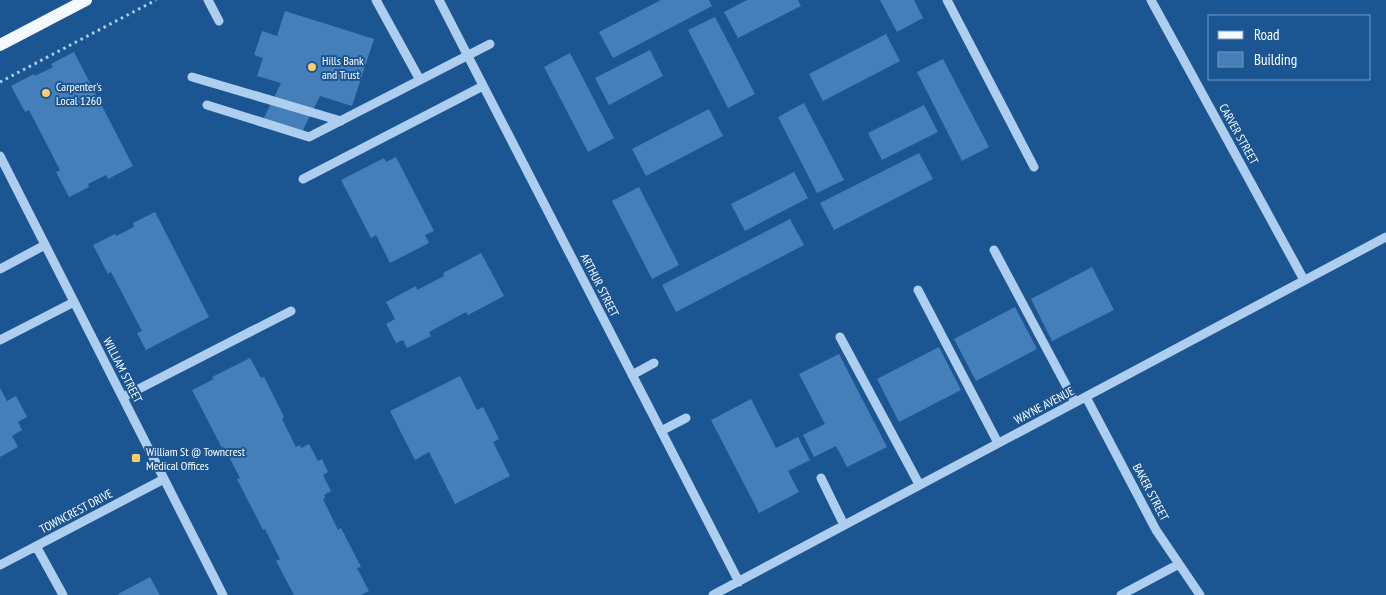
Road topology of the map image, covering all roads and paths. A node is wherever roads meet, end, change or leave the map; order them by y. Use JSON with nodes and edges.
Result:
{"nodes":[{"id":1,"x":86,"y":0,"type":"edge"},
{"id":2,"x":156,"y":0,"type":"edge"},
{"id":3,"x":208,"y":0,"type":"edge"},
{"id":4,"x":376,"y":0,"type":"edge"},
{"id":5,"x":439,"y":0,"type":"edge"},
{"id":6,"x":947,"y":0,"type":"edge"},
{"id":7,"x":1151,"y":0,"type":"edge"},
{"id":8,"x":219,"y":20,"type":"dead end"},
{"id":9,"x":490,"y":44,"type":"dead end"},
{"id":10,"x":0,"y":45,"type":"edge"},
{"id":11,"x":468,"y":56,"type":"junction"},
{"id":12,"x":192,"y":77,"type":"dead end"},
{"id":13,"x":420,"y":80,"type":"junction"},
{"id":14,"x":0,"y":82,"type":"edge"},
{"id":15,"x":483,"y":86,"type":"junction"},
{"id":16,"x":207,"y":105,"type":"dead end"},
{"id":17,"x":341,"y":121,"type":"junction"},
{"id":18,"x":0,"y":156,"type":"edge"},
{"id":19,"x":1034,"y":167,"type":"dead end"},
{"id":20,"x":303,"y":179,"type":"dead end"},
{"id":21,"x":1386,"y":238,"type":"edge"},
{"id":22,"x":45,"y":245,"type":"junction"},
{"id":23,"x":994,"y":250,"type":"dead end"},
{"id":24,"x":0,"y":269,"type":"edge"},
{"id":25,"x":1304,"y":280,"type":"junction"},
{"id":26,"x":918,"y":290,"type":"dead end"},
{"id":27,"x":74,"y":302,"type":"junction"},
{"id":28,"x":291,"y":311,"type":"dead end"},
{"id":29,"x":840,"y":337,"type":"dead end"},
{"id":30,"x":0,"y":340,"type":"edge"},
{"id":31,"x":654,"y":363,"type":"dead end"},
{"id":32,"x":632,"y":375,"type":"junction"},
{"id":33,"x":123,"y":397,"type":"junction"},
{"id":34,"x":1086,"y":397,"type":"junction"},
{"id":35,"x":1075,"y":402,"type":"junction"},
{"id":36,"x":686,"y":418,"type":"dead end"},
{"id":37,"x":661,"y":431,"type":"junction"},
{"id":38,"x":998,"y":443,"type":"junction"},
{"id":39,"x":821,"y":478,"type":"dead end"},
{"id":40,"x":164,"y":479,"type":"junction"},
{"id":41,"x":919,"y":484,"type":"junction"},
{"id":42,"x":844,"y":525,"type":"junction"},
{"id":43,"x":36,"y":546,"type":"junction"},
{"id":44,"x":1179,"y":564,"type":"junction"},
{"id":45,"x":0,"y":565,"type":"edge"},
{"id":46,"x":739,"y":582,"type":"junction"},
{"id":47,"x":62,"y":593,"type":"edge"},
{"id":48,"x":223,"y":595,"type":"edge"},
{"id":49,"x":713,"y":595,"type":"edge"},
{"id":50,"x":1121,"y":595,"type":"edge"},
{"id":51,"x":1200,"y":595,"type":"edge"}],
"edges":[{"from":1,"to":10,"type":"main road"},
{"from":2,"to":14,"type":"path"},
{"from":3,"to":8,"type":"street"},
{"from":4,"to":13,"type":"street"},
{"from":5,"to":11,"type":"street","name":"ARTHUR STREET"},
{"from":6,"to":19,"type":"street"},
{"from":7,"to":25,"type":"street","name":"CARVER STREET"},
{"from":9,"to":11,"type":"street"},
{"from":11,"to":13,"type":"street"},
{"from":11,"to":15,"type":"street","name":"ARTHUR STREET"},
{"from":12,"to":17,"type":"street"},
{"from":13,"to":17,"type":"street"},
{"from":15,"to":20,"type":"street"},
{"from":15,"to":32,"type":"street","name":"ARTHUR STREET"},
{"from":16,"to":17,"type":"street"},
{"from":18,"to":22,"type":"street","name":"WILLIAM STREET"},
{"from":21,"to":25,"type":"street","name":"WAYNE AVENUE"},
{"from":22,"to":24,"type":"street"},
{"from":22,"to":27,"type":"street","name":"WILLIAM STREET"},
{"from":23,"to":35,"type":"street"},
{"from":25,"to":34,"type":"street","name":"WAYNE AVENUE"},
{"from":26,"to":38,"type":"street"},
{"from":27,"to":30,"type":"street"},
{"from":27,"to":33,"type":"street","name":"WILLIAM STREET"},
{"from":28,"to":33,"type":"street"},
{"from":29,"to":41,"type":"street"},
{"from":31,"to":32,"type":"street"},
{"from":32,"to":37,"type":"street","name":"ARTHUR STREET"},
{"from":33,"to":40,"type":"street","name":"WILLIAM STREET"},
{"from":34,"to":35,"type":"street","name":"WAYNE AVENUE"},
{"from":34,"to":44,"type":"street","name":"BAKER STREET"},
{"from":35,"to":38,"type":"street","name":"WAYNE AVENUE"},
{"from":36,"to":37,"type":"street"},
{"from":37,"to":46,"type":"street","name":"ARTHUR STREET"},
{"from":38,"to":41,"type":"street","name":"WAYNE AVENUE"},
{"from":39,"to":42,"type":"street"},
{"from":40,"to":43,"type":"street","name":"TOWNCREST DRIVE"},
{"from":40,"to":48,"type":"street","name":"WILLIAM STREET"},
{"from":41,"to":42,"type":"street","name":"WAYNE AVENUE"},
{"from":42,"to":46,"type":"street","name":"WAYNE AVENUE"},
{"from":43,"to":45,"type":"street","name":"TOWNCREST DRIVE"},
{"from":43,"to":47,"type":"street"},
{"from":44,"to":50,"type":"street"},
{"from":44,"to":51,"type":"street","name":"BAKER STREET"},
{"from":46,"to":49,"type":"street","name":"WAYNE AVENUE"}]}
